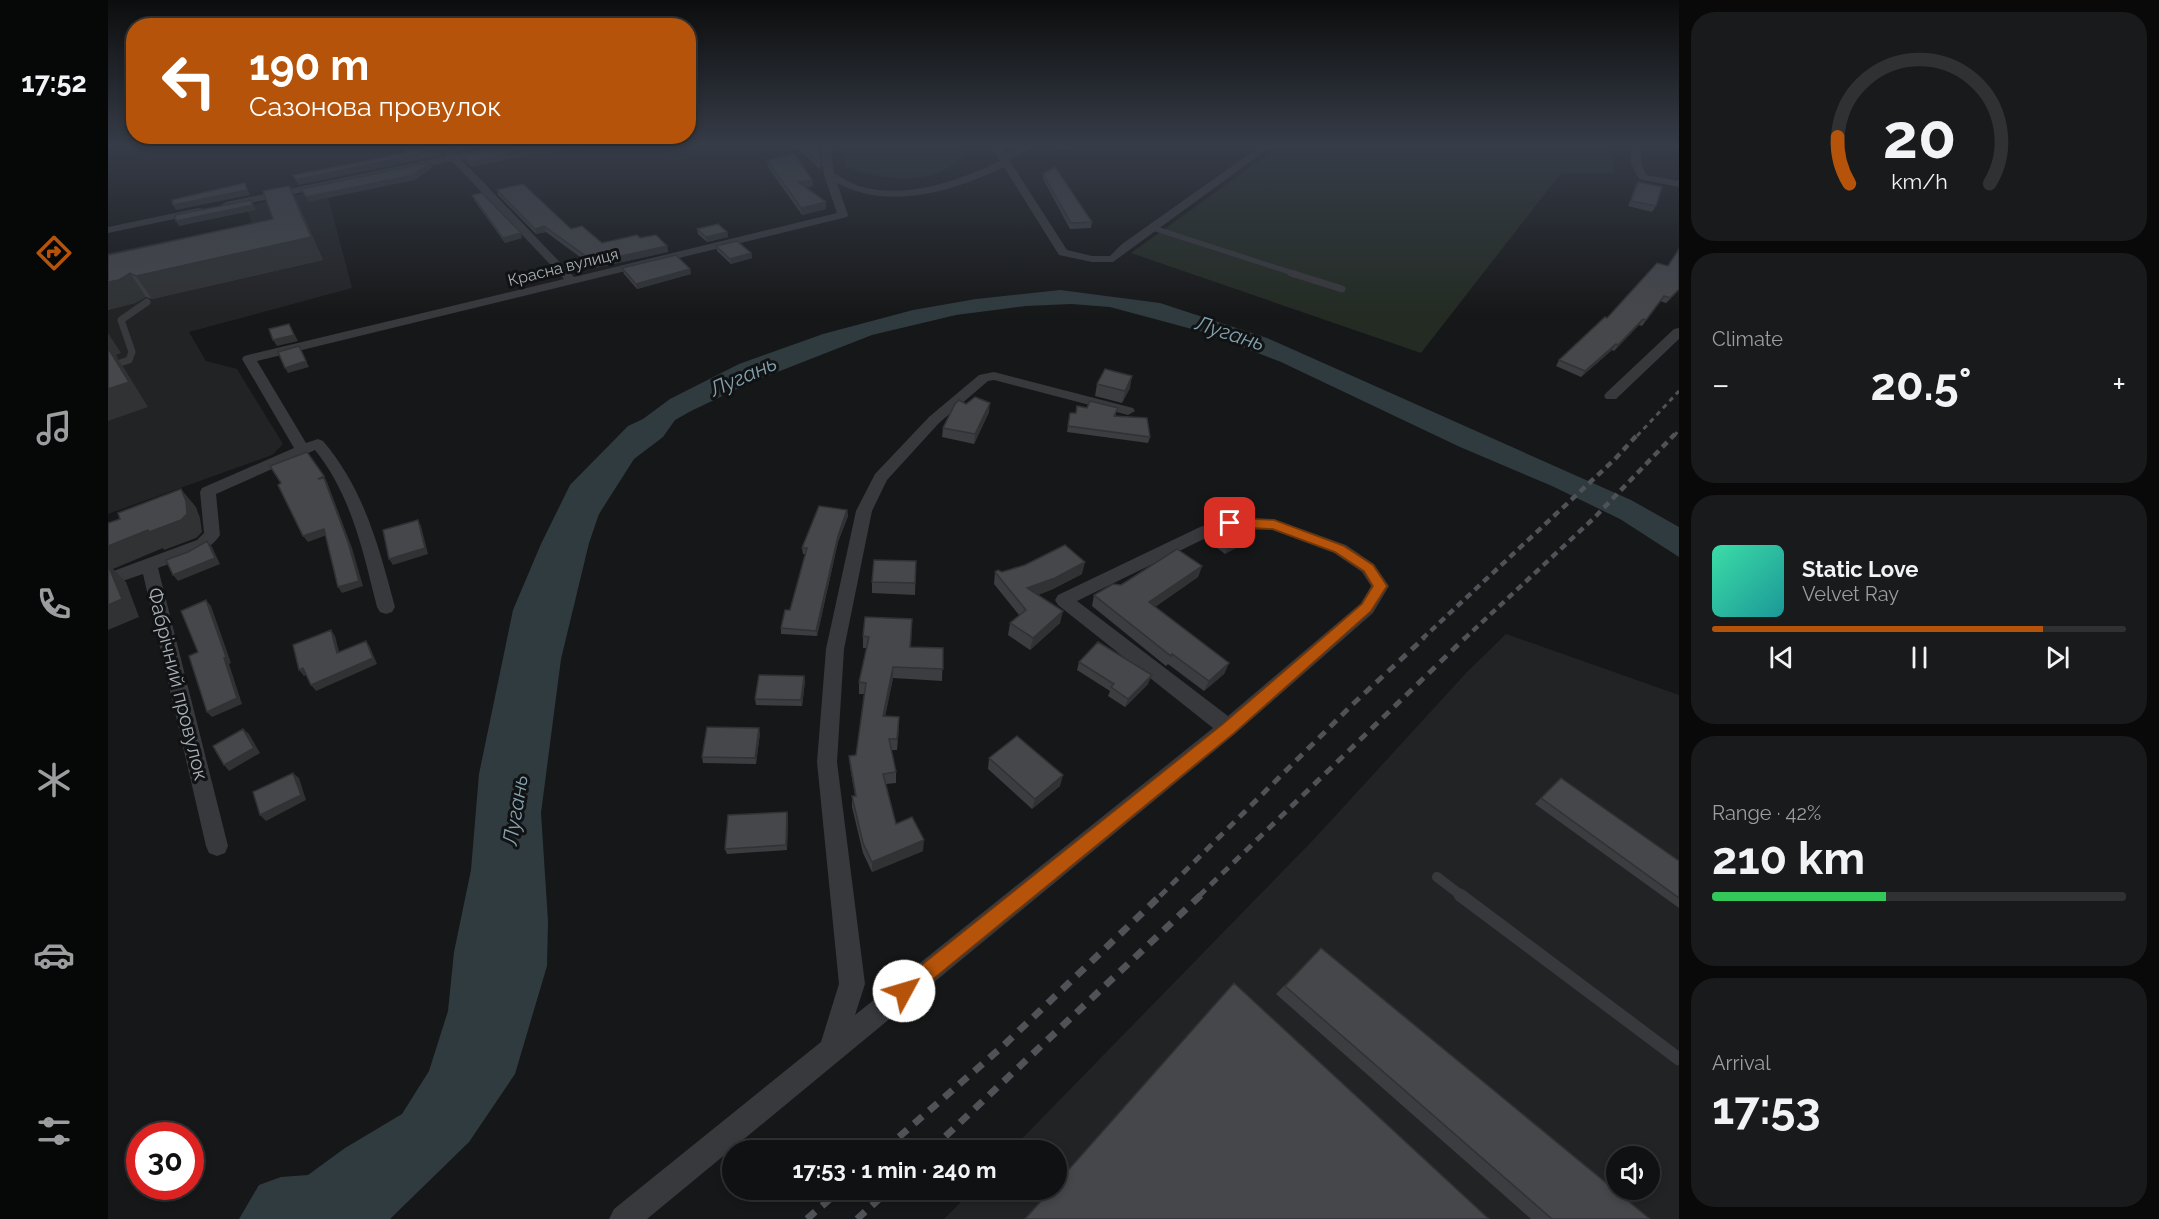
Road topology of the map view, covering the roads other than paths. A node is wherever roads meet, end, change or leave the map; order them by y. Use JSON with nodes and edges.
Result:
{"nodes":[{"id":1,"x":242,"y":202,"type":"edge"},
{"id":2,"x":497,"y":202,"type":"edge"},
{"id":3,"x":839,"y":202,"type":"edge"},
{"id":4,"x":1031,"y":202,"type":"edge"},
{"id":5,"x":1189,"y":202,"type":"edge"},
{"id":6,"x":1153,"y":228,"type":"junction"},
{"id":7,"x":108,"y":230,"type":"edge"},
{"id":8,"x":573,"y":282,"type":"junction"},
{"id":9,"x":1342,"y":288,"type":"dead end"},
{"id":10,"x":147,"y":302,"type":"dead end"},
{"id":11,"x":1679,"y":332,"type":"edge"},
{"id":12,"x":108,"y":367,"type":"edge"},
{"id":13,"x":1611,"y":396,"type":"dead end"},
{"id":14,"x":1128,"y":411,"type":"dead end"},
{"id":15,"x":303,"y":450,"type":"junction"},
{"id":16,"x":149,"y":565,"type":"junction"},
{"id":17,"x":108,"y":580,"type":"edge"},
{"id":18,"x":386,"y":607,"type":"dead end"},
{"id":19,"x":1228,"y":728,"type":"junction"},
{"id":20,"x":216,"y":846,"type":"dead end"},
{"id":21,"x":1437,"y":877,"type":"dead end"},
{"id":22,"x":832,"y":1049,"type":"junction"},
{"id":23,"x":1679,"y":1059,"type":"edge"},
{"id":24,"x":624,"y":1219,"type":"edge"}],
"edges":[{"from":1,"to":7,"type":"street"},
{"from":2,"to":8,"type":"street"},
{"from":3,"to":8,"type":"street","name":"Красна вулиця"},
{"from":4,"to":6,"type":"street"},
{"from":5,"to":6,"type":"street"},
{"from":6,"to":9,"type":"lane"},
{"from":8,"to":15,"type":"street","name":"Красна вулиця"},
{"from":10,"to":12,"type":"lane"},
{"from":11,"to":13,"type":"street"},
{"from":14,"to":22,"type":"street"},
{"from":15,"to":16,"type":"street"},
{"from":15,"to":18,"type":"street"},
{"from":16,"to":17,"type":"street","name":"Фабрічний провулок"},
{"from":16,"to":20,"type":"street","name":"Фабрічний провулок"},
{"from":19,"to":19,"type":"street"},
{"from":19,"to":22,"type":"street"},
{"from":21,"to":23,"type":"lane"},
{"from":22,"to":24,"type":"street"}]}
